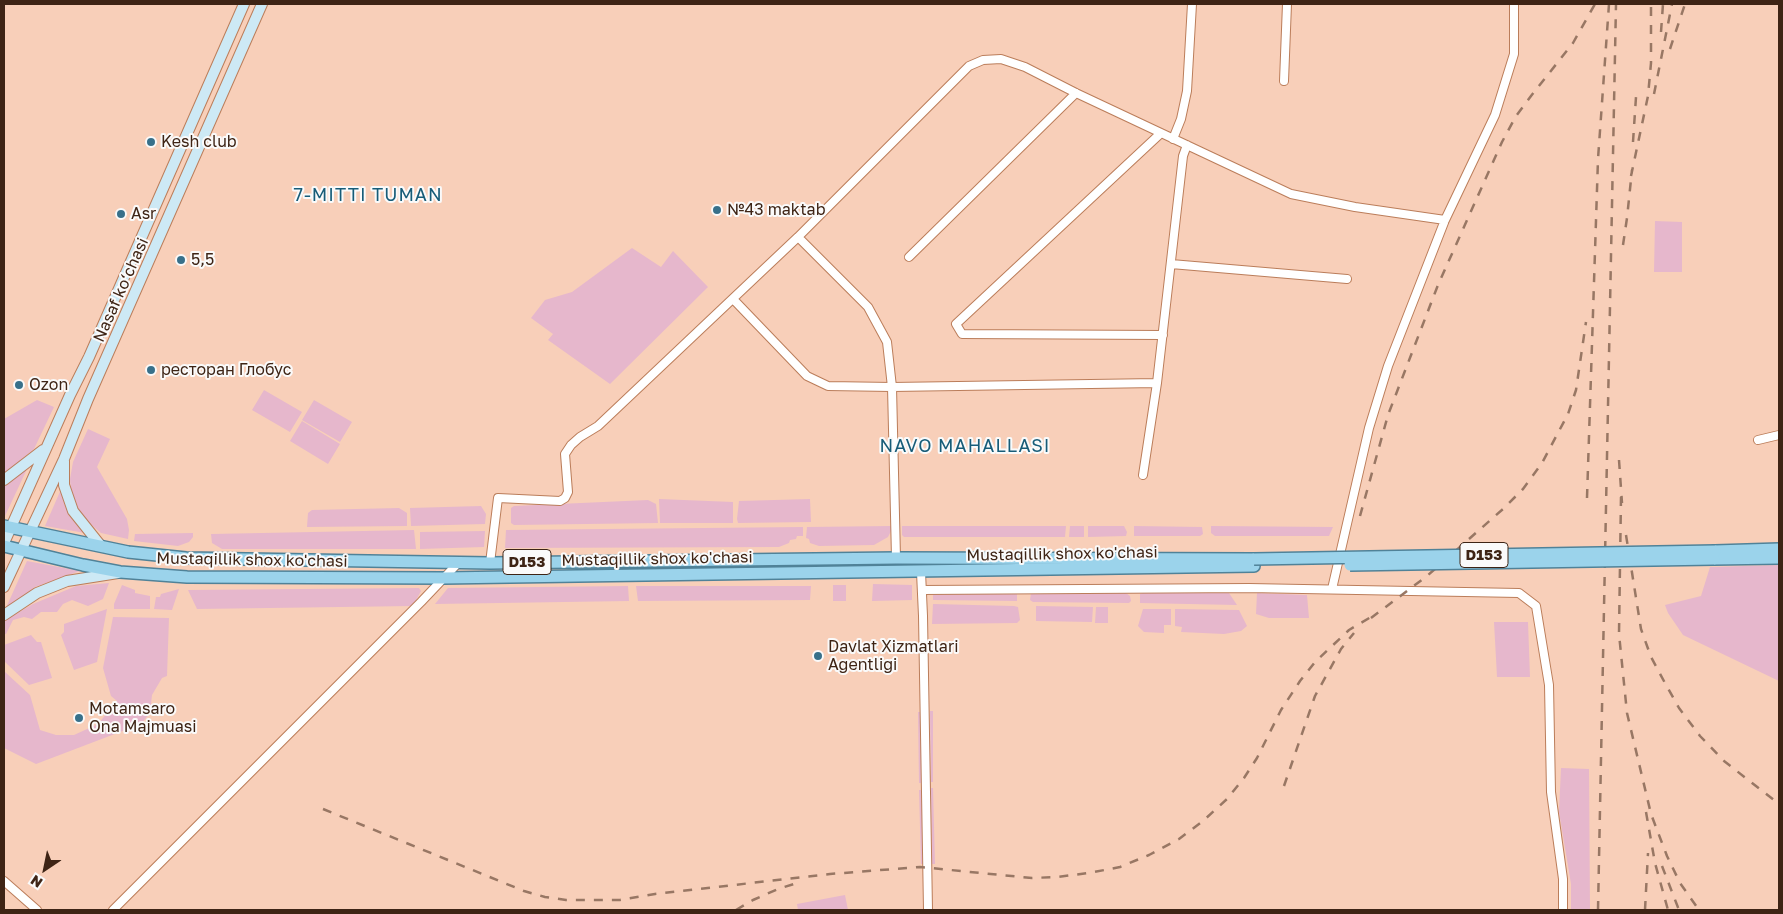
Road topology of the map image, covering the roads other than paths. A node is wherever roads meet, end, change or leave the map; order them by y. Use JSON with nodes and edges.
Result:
{"nodes":[{"id":1,"x":244,"y":4,"type":"edge"},
{"id":2,"x":262,"y":4,"type":"edge"},
{"id":3,"x":1192,"y":4,"type":"edge"},
{"id":4,"x":1287,"y":4,"type":"edge"},
{"id":5,"x":1514,"y":4,"type":"edge"},
{"id":6,"x":1284,"y":81,"type":"dead end"},
{"id":7,"x":1076,"y":93,"type":"junction"},
{"id":8,"x":1160,"y":133,"type":"junction"},
{"id":9,"x":1174,"y":139,"type":"junction"},
{"id":10,"x":1187,"y":145,"type":"junction"},
{"id":11,"x":1445,"y":220,"type":"junction"},
{"id":12,"x":798,"y":237,"type":"junction"},
{"id":13,"x":909,"y":257,"type":"dead end"},
{"id":14,"x":1171,"y":264,"type":"junction"},
{"id":15,"x":1347,"y":280,"type":"dead end"},
{"id":16,"x":733,"y":299,"type":"junction"},
{"id":17,"x":1163,"y":335,"type":"junction"},
{"id":18,"x":1157,"y":383,"type":"junction"},
{"id":19,"x":892,"y":387,"type":"junction"},
{"id":20,"x":70,"y":395,"type":"junction"},
{"id":21,"x":88,"y":399,"type":"junction"},
{"id":22,"x":1779,"y":436,"type":"edge"},
{"id":23,"x":1758,"y":440,"type":"dead end"},
{"id":24,"x":46,"y":448,"type":"junction"},
{"id":25,"x":64,"y":459,"type":"junction"},
{"id":26,"x":1143,"y":475,"type":"dead end"},
{"id":27,"x":4,"y":480,"type":"edge"},
{"id":28,"x":7,"y":527,"type":"edge"},
{"id":29,"x":28,"y":533,"type":"junction"},
{"id":30,"x":4,"y":544,"type":"edge"},
{"id":31,"x":101,"y":546,"type":"junction"},
{"id":32,"x":1779,"y":549,"type":"edge"},
{"id":33,"x":21,"y":550,"type":"junction"},
{"id":34,"x":1715,"y":555,"type":"junction"},
{"id":35,"x":896,"y":558,"type":"junction"},
{"id":36,"x":1033,"y":558,"type":"junction"},
{"id":37,"x":1779,"y":558,"type":"edge"},
{"id":38,"x":459,"y":562,"type":"junction"},
{"id":39,"x":490,"y":562,"type":"junction"},
{"id":40,"x":1254,"y":562,"type":"junction"},
{"id":41,"x":1034,"y":570,"type":"junction"},
{"id":42,"x":120,"y":572,"type":"junction"},
{"id":43,"x":921,"y":572,"type":"junction"},
{"id":44,"x":443,"y":578,"type":"junction"},
{"id":45,"x":489,"y":578,"type":"junction"},
{"id":46,"x":4,"y":587,"type":"edge"},
{"id":47,"x":1332,"y":589,"type":"junction"},
{"id":48,"x":922,"y":590,"type":"junction"},
{"id":49,"x":4,"y":616,"type":"edge"},
{"id":50,"x":4,"y":881,"type":"edge"},
{"id":51,"x":37,"y":910,"type":"edge"},
{"id":52,"x":113,"y":910,"type":"edge"},
{"id":53,"x":928,"y":910,"type":"edge"},
{"id":54,"x":1563,"y":910,"type":"edge"}],
"edges":[{"from":1,"to":20,"type":"main road","name":"Nasaf ko‘chasi"},
{"from":2,"to":21,"type":"main road","name":"Nasaf ko‘chasi"},
{"from":3,"to":9,"type":"street"},
{"from":4,"to":6,"type":"street"},
{"from":5,"to":11,"type":"street"},
{"from":7,"to":8,"type":"street"},
{"from":7,"to":12,"type":"street"},
{"from":7,"to":13,"type":"street"},
{"from":8,"to":9,"type":"street"},
{"from":8,"to":17,"type":"street"},
{"from":9,"to":10,"type":"street"},
{"from":10,"to":11,"type":"street"},
{"from":10,"to":14,"type":"street"},
{"from":11,"to":47,"type":"street"},
{"from":12,"to":16,"type":"street"},
{"from":12,"to":19,"type":"street"},
{"from":14,"to":15,"type":"street"},
{"from":14,"to":17,"type":"street"},
{"from":16,"to":19,"type":"street"},
{"from":16,"to":39,"type":"street"},
{"from":17,"to":18,"type":"street"},
{"from":18,"to":19,"type":"street"},
{"from":18,"to":26,"type":"street"},
{"from":19,"to":35,"type":"street"},
{"from":20,"to":21,"type":"main road"},
{"from":20,"to":24,"type":"main road","name":"Nasaf ko‘chasi"},
{"from":21,"to":25,"type":"main road","name":"Nasaf ko‘chasi"},
{"from":22,"to":23,"type":"street"},
{"from":24,"to":27,"type":"main road"},
{"from":24,"to":28,"type":"main road","name":"Nasaf ko‘chasi"},
{"from":25,"to":29,"type":"main road","name":"Nasaf ko‘chasi"},
{"from":25,"to":31,"type":"main road"},
{"from":28,"to":29,"type":"main road","name":"Mustaqillik shox ko'chasi","number":"D153"},
{"from":28,"to":30,"type":"main road","name":"Nasaf ko‘chasi"},
{"from":29,"to":31,"type":"main road","name":"Mustaqillik shox ko'chasi","number":"D153"},
{"from":29,"to":33,"type":"main road","name":"Nasaf ko‘chasi"},
{"from":30,"to":33,"type":"main road","name":"Mustaqillik shox ko'chasi","number":"D153"},
{"from":31,"to":38,"type":"main road","name":"Mustaqillik shox ko'chasi","number":"D153"},
{"from":32,"to":34,"type":"main road","number":"D153"},
{"from":33,"to":42,"type":"main road","name":"Mustaqillik shox ko'chasi","number":"D153"},
{"from":33,"to":46,"type":"main road","name":"Nasaf ko‘chasi"},
{"from":34,"to":37,"type":"main road","number":"D153"},
{"from":34,"to":40,"type":"main road","number":"D153","bridge":true},
{"from":35,"to":36,"type":"main road","name":"Mustaqillik shox ko'chasi","number":"D153"},
{"from":35,"to":39,"type":"main road","name":"Mustaqillik shox ko'chasi","number":"D153"},
{"from":36,"to":40,"type":"main road","name":"Mustaqillik shox ko'chasi","number":"D153"},
{"from":36,"to":41,"type":"main road"},
{"from":38,"to":39,"type":"main road","name":"Mustaqillik shox ko'chasi","number":"D153"},
{"from":38,"to":44,"type":"street"},
{"from":39,"to":45,"type":"main road"},
{"from":40,"to":41,"type":"main road","name":"Mustaqillik shox ko'chasi","number":"D153"},
{"from":41,"to":43,"type":"main road","name":"Mustaqillik shox ko'chasi","number":"D153"},
{"from":42,"to":44,"type":"main road","name":"Mustaqillik shox ko'chasi","number":"D153"},
{"from":42,"to":49,"type":"main road"},
{"from":43,"to":45,"type":"main road","name":"Mustaqillik shox ko'chasi","number":"D153"},
{"from":43,"to":48,"type":"street"},
{"from":44,"to":45,"type":"main road","name":"Mustaqillik shox ko'chasi","number":"D153"},
{"from":44,"to":52,"type":"street"},
{"from":47,"to":48,"type":"street"},
{"from":47,"to":54,"type":"street"},
{"from":48,"to":53,"type":"street"},
{"from":50,"to":51,"type":"street"}]}
